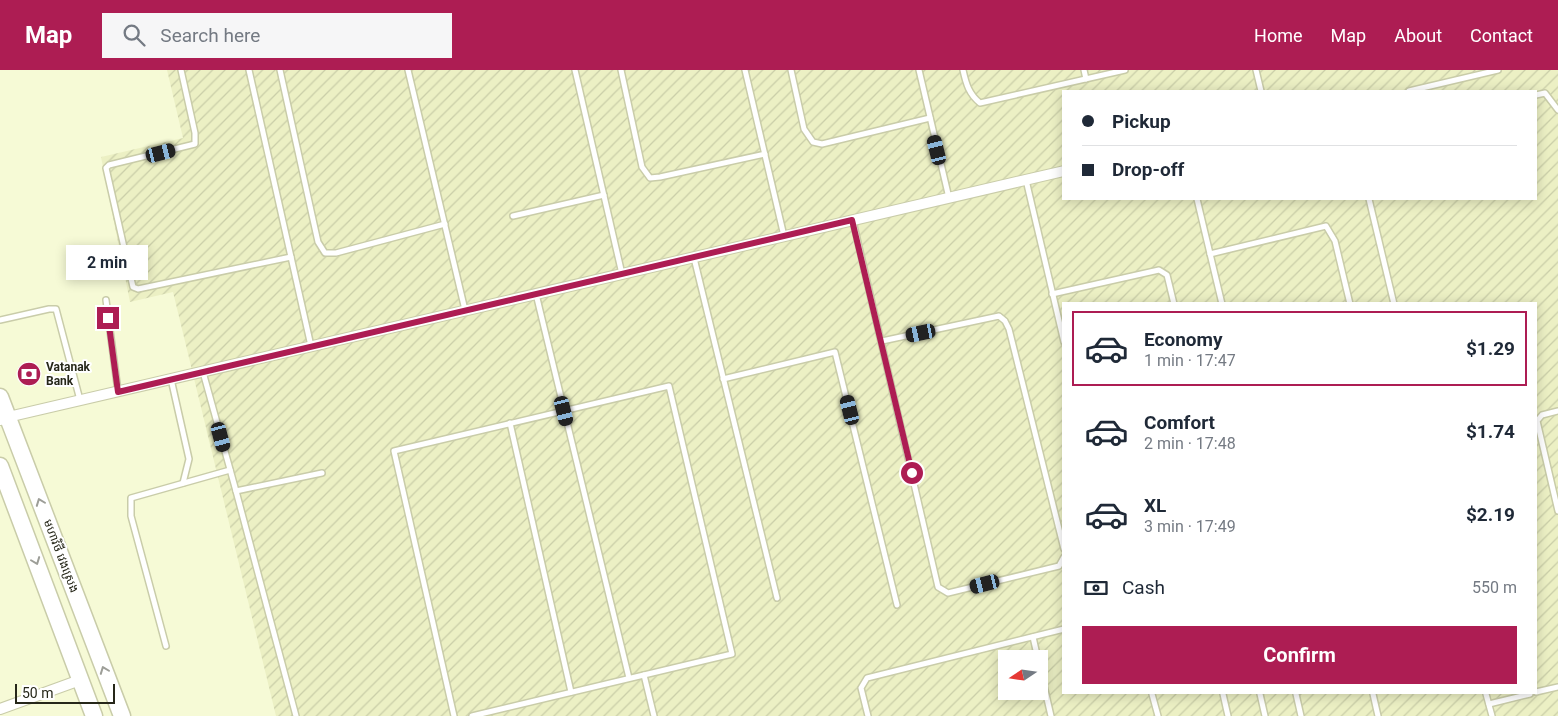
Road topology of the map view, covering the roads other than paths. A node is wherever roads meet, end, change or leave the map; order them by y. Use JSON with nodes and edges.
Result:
{"nodes":[{"id":1,"x":181,"y":70,"type":"edge"},
{"id":2,"x":249,"y":70,"type":"edge"},
{"id":3,"x":280,"y":70,"type":"edge"},
{"id":4,"x":408,"y":70,"type":"edge"},
{"id":5,"x":575,"y":70,"type":"edge"},
{"id":6,"x":621,"y":70,"type":"edge"},
{"id":7,"x":745,"y":70,"type":"edge"},
{"id":8,"x":791,"y":70,"type":"edge"},
{"id":9,"x":919,"y":70,"type":"edge"},
{"id":10,"x":963,"y":70,"type":"edge"},
{"id":11,"x":1084,"y":70,"type":"edge"},
{"id":12,"x":1125,"y":70,"type":"edge"},
{"id":13,"x":1256,"y":70,"type":"edge"},
{"id":14,"x":1498,"y":70,"type":"edge"},
{"id":15,"x":1086,"y":79,"type":"junction"},
{"id":16,"x":1261,"y":90,"type":"edge"},
{"id":17,"x":1413,"y":90,"type":"edge"},
{"id":18,"x":1537,"y":96,"type":"edge"},
{"id":19,"x":1558,"y":110,"type":"edge"},
{"id":20,"x":930,"y":118,"type":"junction"},
{"id":21,"x":765,"y":154,"type":"junction"},
{"id":22,"x":1062,"y":171,"type":"edge"},
{"id":23,"x":1026,"y":180,"type":"junction"},
{"id":24,"x":604,"y":194,"type":"junction"},
{"id":25,"x":949,"y":198,"type":"junction"},
{"id":26,"x":1197,"y":200,"type":"edge"},
{"id":27,"x":1369,"y":200,"type":"edge"},
{"id":28,"x":513,"y":216,"type":"dead end"},
{"id":29,"x":852,"y":220,"type":"junction"},
{"id":30,"x":444,"y":224,"type":"junction"},
{"id":31,"x":784,"y":236,"type":"junction"},
{"id":32,"x":1210,"y":254,"type":"junction"},
{"id":33,"x":291,"y":257,"type":"junction"},
{"id":34,"x":694,"y":257,"type":"junction"},
{"id":35,"x":622,"y":274,"type":"junction"},
{"id":36,"x":536,"y":294,"type":"junction"},
{"id":37,"x":1052,"y":294,"type":"junction"},
{"id":38,"x":106,"y":300,"type":"dead end"},
{"id":39,"x":1174,"y":302,"type":"edge"},
{"id":40,"x":1222,"y":302,"type":"edge"},
{"id":41,"x":1350,"y":302,"type":"edge"},
{"id":42,"x":1394,"y":302,"type":"edge"},
{"id":43,"x":465,"y":310,"type":"junction"},
{"id":44,"x":0,"y":320,"type":"edge"},
{"id":45,"x":1062,"y":334,"type":"edge"},
{"id":46,"x":882,"y":341,"type":"junction"},
{"id":47,"x":311,"y":346,"type":"junction"},
{"id":48,"x":203,"y":372,"type":"junction"},
{"id":49,"x":171,"y":379,"type":"junction"},
{"id":50,"x":723,"y":379,"type":"junction"},
{"id":51,"x":118,"y":392,"type":"junction"},
{"id":52,"x":0,"y":397,"type":"edge"},
{"id":53,"x":80,"y":400,"type":"junction"},
{"id":54,"x":564,"y":411,"type":"junction"},
{"id":55,"x":1558,"y":411,"type":"edge"},
{"id":56,"x":4,"y":419,"type":"edge"},
{"id":57,"x":510,"y":423,"type":"junction"},
{"id":58,"x":0,"y":466,"type":"edge"},
{"id":59,"x":230,"y":470,"type":"junction"},
{"id":60,"x":322,"y":473,"type":"dead end"},
{"id":61,"x":183,"y":483,"type":"junction"},
{"id":62,"x":236,"y":491,"type":"junction"},
{"id":63,"x":1558,"y":512,"type":"edge"},
{"id":64,"x":1062,"y":541,"type":"edge"},
{"id":65,"x":1062,"y":561,"type":"edge"},
{"id":66,"x":777,"y":598,"type":"dead end"},
{"id":67,"x":897,"y":605,"type":"dead end"},
{"id":68,"x":1062,"y":630,"type":"edge"},
{"id":69,"x":1033,"y":637,"type":"junction"},
{"id":70,"x":166,"y":646,"type":"dead end"},
{"id":71,"x":1036,"y":650,"type":"edge"},
{"id":72,"x":644,"y":675,"type":"junction"},
{"id":73,"x":629,"y":678,"type":"junction"},
{"id":74,"x":80,"y":680,"type":"junction"},
{"id":75,"x":1558,"y":687,"type":"edge"},
{"id":76,"x":571,"y":692,"type":"junction"},
{"id":77,"x":1537,"y":692,"type":"edge"},
{"id":78,"x":1152,"y":694,"type":"edge"},
{"id":79,"x":1223,"y":694,"type":"edge"},
{"id":80,"x":1260,"y":694,"type":"edge"},
{"id":81,"x":1296,"y":694,"type":"edge"},
{"id":82,"x":1373,"y":694,"type":"edge"},
{"id":83,"x":1486,"y":694,"type":"edge"},
{"id":84,"x":1530,"y":694,"type":"edge"},
{"id":85,"x":1047,"y":700,"type":"edge"},
{"id":86,"x":1489,"y":704,"type":"junction"},
{"id":87,"x":0,"y":709,"type":"edge"},
{"id":88,"x":94,"y":716,"type":"edge"},
{"id":89,"x":122,"y":716,"type":"edge"},
{"id":90,"x":296,"y":716,"type":"edge"},
{"id":91,"x":454,"y":716,"type":"edge"},
{"id":92,"x":472,"y":716,"type":"edge"},
{"id":93,"x":654,"y":716,"type":"edge"},
{"id":94,"x":868,"y":716,"type":"edge"},
{"id":95,"x":1051,"y":716,"type":"edge"},
{"id":96,"x":1158,"y":716,"type":"edge"},
{"id":97,"x":1228,"y":716,"type":"edge"},
{"id":98,"x":1265,"y":716,"type":"edge"},
{"id":99,"x":1301,"y":716,"type":"edge"},
{"id":100,"x":1378,"y":716,"type":"edge"},
{"id":101,"x":1492,"y":716,"type":"edge"}],
"edges":[{"from":1,"to":33,"type":"lane"},
{"from":2,"to":33,"type":"lane"},
{"from":3,"to":30,"type":"lane"},
{"from":4,"to":30,"type":"lane"},
{"from":5,"to":24,"type":"lane"},
{"from":6,"to":21,"type":"lane"},
{"from":7,"to":21,"type":"lane"},
{"from":8,"to":20,"type":"lane"},
{"from":9,"to":20,"type":"lane"},
{"from":10,"to":15,"type":"lane"},
{"from":11,"to":15,"type":"lane"},
{"from":12,"to":15,"type":"lane"},
{"from":13,"to":16,"type":"lane"},
{"from":14,"to":17,"type":"lane"},
{"from":18,"to":19,"type":"lane"},
{"from":20,"to":25,"type":"lane"},
{"from":21,"to":31,"type":"lane"},
{"from":22,"to":23,"type":"street"},
{"from":23,"to":25,"type":"street"},
{"from":23,"to":37,"type":"lane"},
{"from":24,"to":28,"type":"lane"},
{"from":24,"to":35,"type":"lane"},
{"from":25,"to":29,"type":"street"},
{"from":26,"to":32,"type":"lane"},
{"from":27,"to":42,"type":"lane"},
{"from":29,"to":31,"type":"street"},
{"from":29,"to":46,"type":"lane"},
{"from":30,"to":43,"type":"lane"},
{"from":31,"to":34,"type":"street"},
{"from":32,"to":40,"type":"lane"},
{"from":32,"to":41,"type":"lane"},
{"from":33,"to":47,"type":"lane"},
{"from":34,"to":35,"type":"street"},
{"from":34,"to":50,"type":"lane"},
{"from":35,"to":36,"type":"street"},
{"from":36,"to":43,"type":"street"},
{"from":36,"to":54,"type":"lane"},
{"from":37,"to":39,"type":"lane"},
{"from":37,"to":45,"type":"lane"},
{"from":38,"to":51,"type":"lane"},
{"from":43,"to":47,"type":"street"},
{"from":44,"to":53,"type":"lane"},
{"from":46,"to":64,"type":"lane"},
{"from":46,"to":65,"type":"lane"},
{"from":47,"to":48,"type":"street"},
{"from":48,"to":49,"type":"street"},
{"from":48,"to":59,"type":"lane"},
{"from":49,"to":51,"type":"street"},
{"from":49,"to":61,"type":"lane"},
{"from":50,"to":66,"type":"lane"},
{"from":50,"to":67,"type":"lane"},
{"from":51,"to":53,"type":"street"},
{"from":52,"to":56,"type":"main road","name":"មហាវិថី វេងស្រេង"},
{"from":53,"to":56,"type":"street"},
{"from":54,"to":57,"type":"lane"},
{"from":54,"to":72,"type":"lane"},
{"from":54,"to":73,"type":"lane"},
{"from":55,"to":63,"type":"lane"},
{"from":89,"to":56,"type":"main road","name":"មហាវិថី វេងស្រេង","one_way":true},
{"from":57,"to":76,"type":"lane"},
{"from":57,"to":91,"type":"lane"},
{"from":58,"to":74,"type":"main road","name":"មហាវិថី វេងស្រេង","one_way":true},
{"from":59,"to":61,"type":"lane"},
{"from":59,"to":62,"type":"lane"},
{"from":60,"to":62,"type":"lane"},
{"from":61,"to":70,"type":"lane"},
{"from":62,"to":90,"type":"lane"},
{"from":68,"to":69,"type":"lane"},
{"from":69,"to":71,"type":"lane"},
{"from":69,"to":94,"type":"lane"},
{"from":72,"to":73,"type":"lane"},
{"from":72,"to":93,"type":"lane"},
{"from":73,"to":76,"type":"lane"},
{"from":74,"to":87,"type":"street"},
{"from":74,"to":88,"type":"main road","name":"មហាវិថី វេងស្រេង"},
{"from":75,"to":77,"type":"lane"},
{"from":76,"to":92,"type":"lane"},
{"from":78,"to":96,"type":"lane"},
{"from":79,"to":97,"type":"lane"},
{"from":80,"to":98,"type":"lane"},
{"from":81,"to":99,"type":"lane"},
{"from":82,"to":100,"type":"lane"},
{"from":83,"to":86,"type":"lane"},
{"from":84,"to":86,"type":"lane"},
{"from":85,"to":95,"type":"lane"},
{"from":86,"to":101,"type":"lane"}]}
